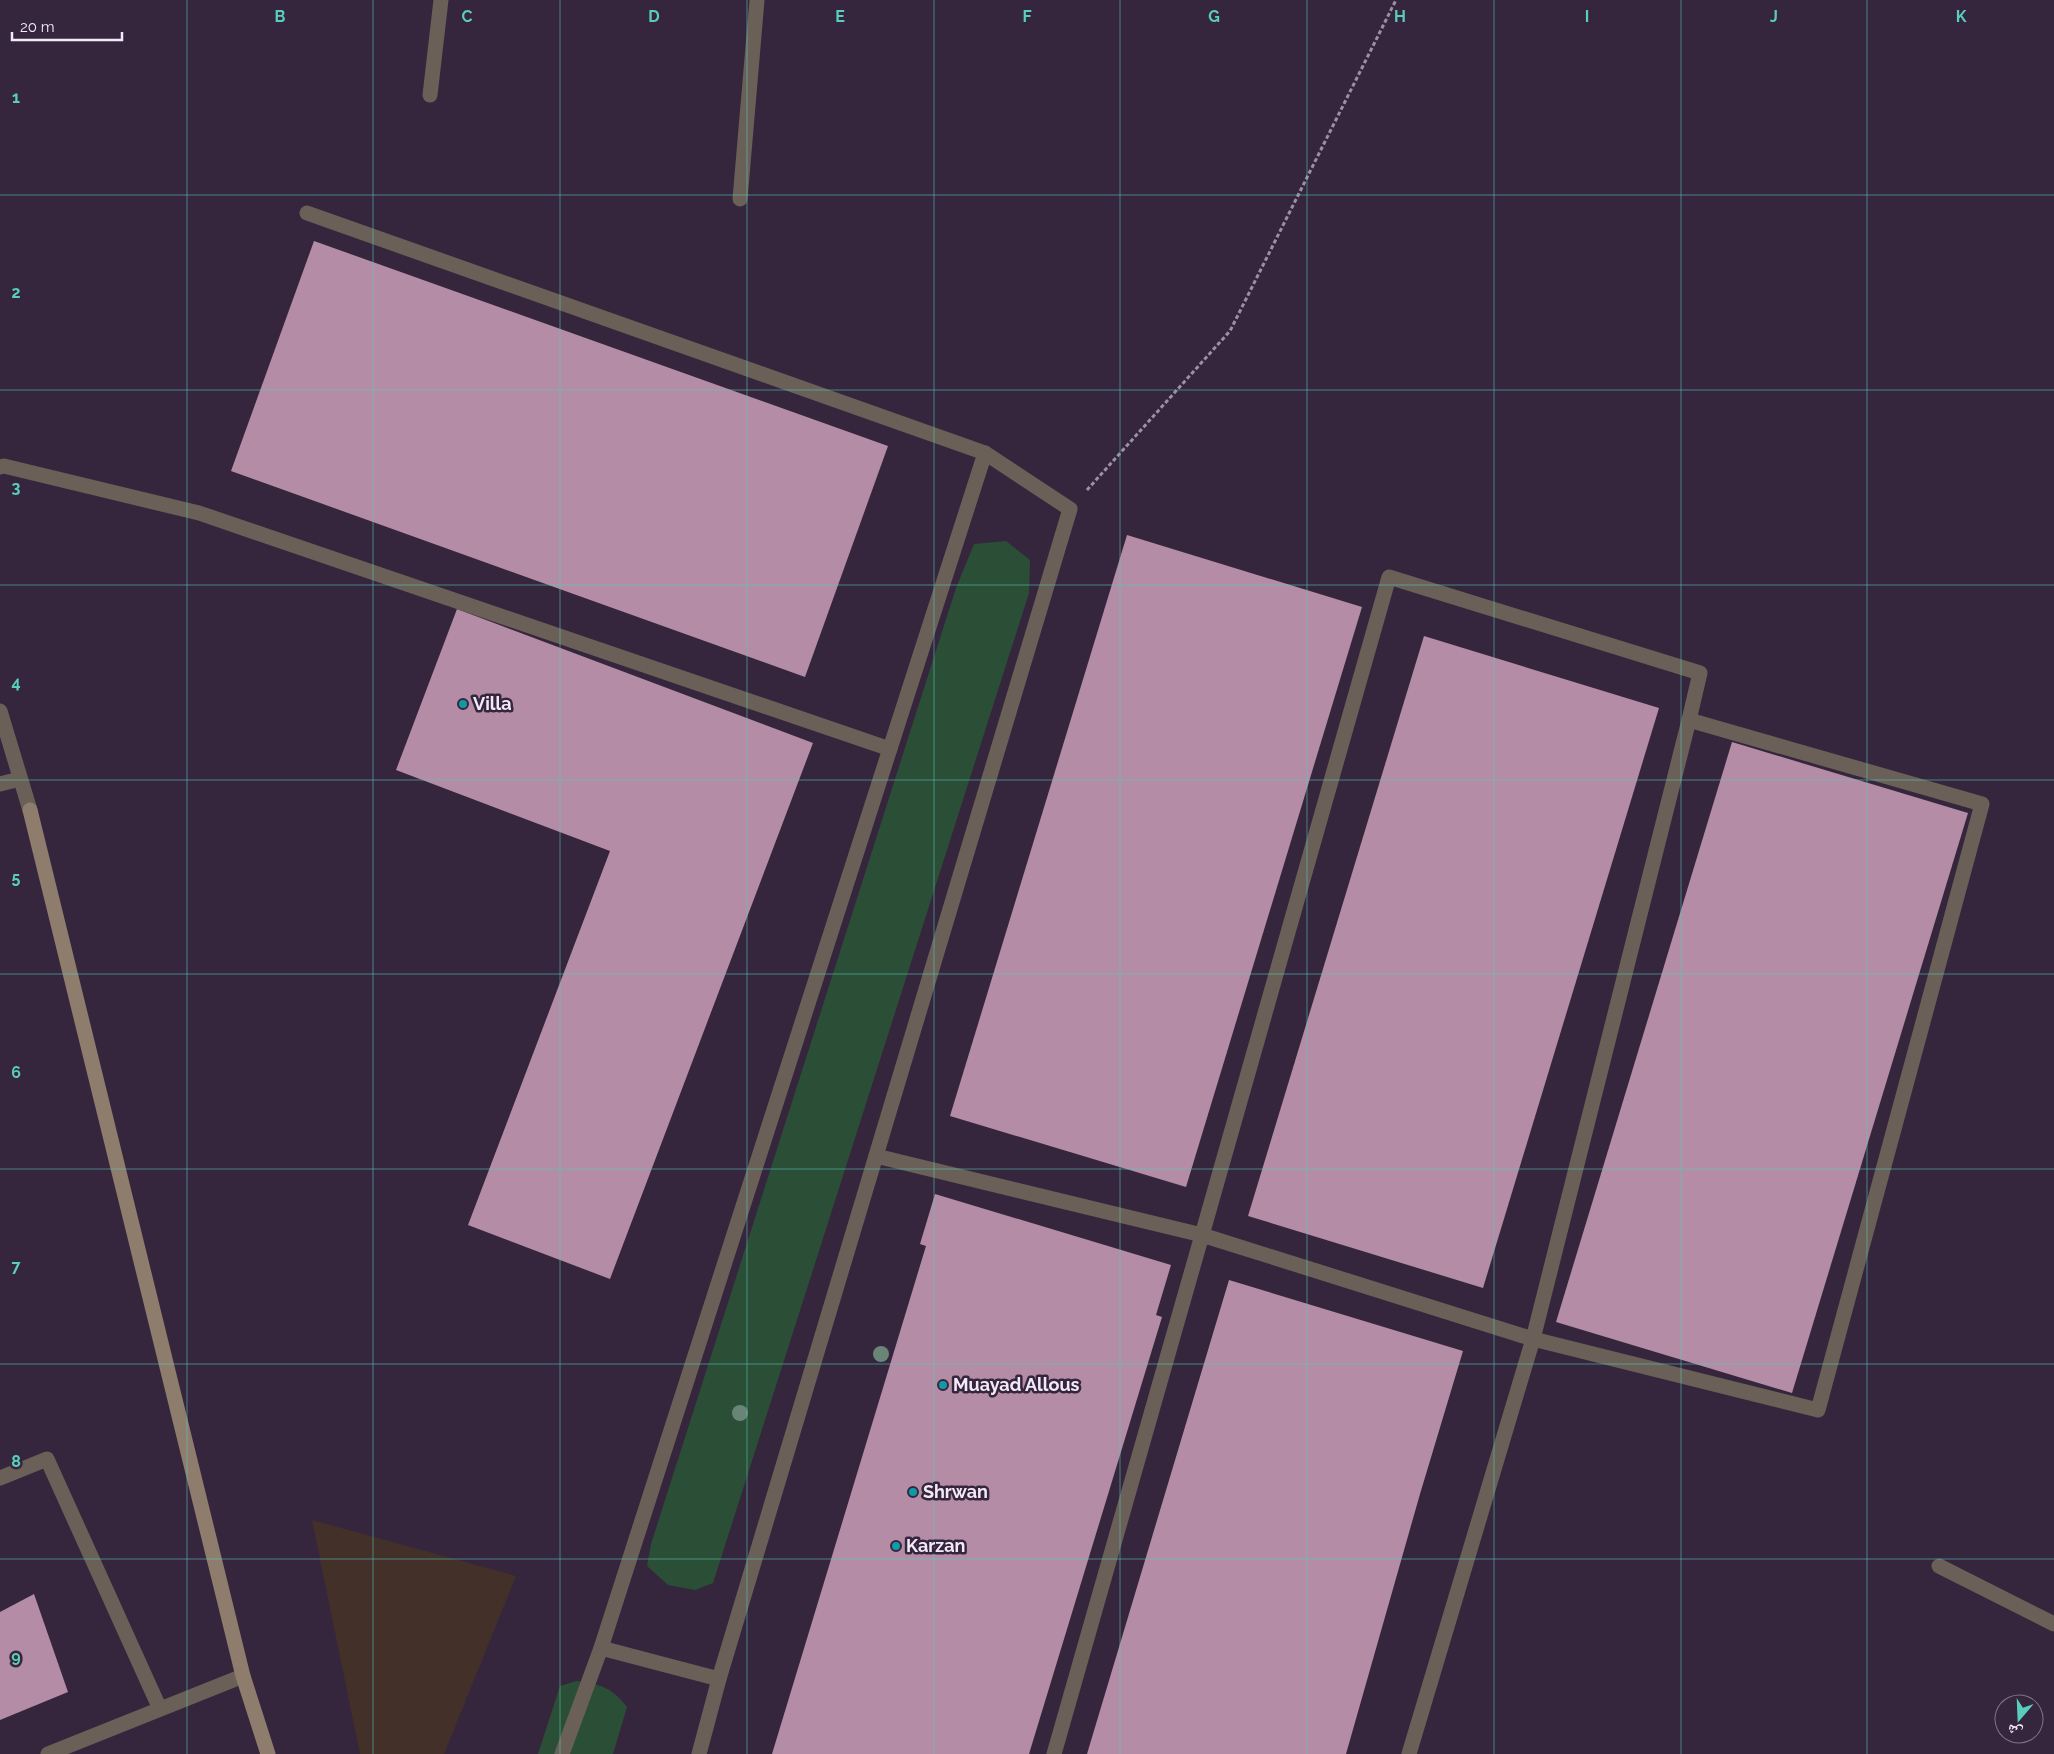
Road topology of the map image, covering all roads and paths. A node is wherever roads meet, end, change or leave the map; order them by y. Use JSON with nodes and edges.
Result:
{"nodes":[{"id":1,"x":441,"y":0,"type":"edge"},
{"id":2,"x":757,"y":0,"type":"edge"},
{"id":3,"x":1396,"y":0,"type":"edge"},
{"id":4,"x":430,"y":95,"type":"dead end"},
{"id":5,"x":740,"y":199,"type":"dead end"},
{"id":6,"x":307,"y":213,"type":"dead end"},
{"id":7,"x":984,"y":453,"type":"junction"},
{"id":8,"x":0,"y":467,"type":"edge"},
{"id":9,"x":1070,"y":510,"type":"junction"},
{"id":10,"x":0,"y":711,"type":"edge"},
{"id":11,"x":1689,"y":720,"type":"junction"},
{"id":12,"x":890,"y":749,"type":"junction"},
{"id":13,"x":20,"y":779,"type":"junction"},
{"id":14,"x":0,"y":784,"type":"edge"},
{"id":15,"x":876,"y":1156,"type":"junction"},
{"id":16,"x":1202,"y":1235,"type":"junction"},
{"id":17,"x":1533,"y":1339,"type":"junction"},
{"id":18,"x":0,"y":1478,"type":"edge"},
{"id":19,"x":1939,"y":1566,"type":"dead end"},
{"id":20,"x":2054,"y":1624,"type":"edge"},
{"id":21,"x":601,"y":1648,"type":"junction"},
{"id":22,"x":243,"y":1676,"type":"junction"},
{"id":23,"x":719,"y":1679,"type":"junction"},
{"id":24,"x":160,"y":1709,"type":"junction"},
{"id":25,"x":48,"y":1754,"type":"edge"},
{"id":26,"x":268,"y":1754,"type":"edge"},
{"id":27,"x":562,"y":1754,"type":"edge"},
{"id":28,"x":699,"y":1754,"type":"edge"},
{"id":29,"x":1054,"y":1754,"type":"edge"},
{"id":30,"x":1409,"y":1754,"type":"edge"}],
"edges":[{"from":1,"to":4,"type":"street"},
{"from":2,"to":5,"type":"street"},
{"from":3,"to":9,"type":"path"},
{"from":6,"to":7,"type":"street"},
{"from":7,"to":9,"type":"street"},
{"from":7,"to":12,"type":"street"},
{"from":8,"to":12,"type":"street"},
{"from":9,"to":15,"type":"street"},
{"from":10,"to":13,"type":"street"},
{"from":11,"to":16,"type":"street"},
{"from":11,"to":17,"type":"street"},
{"from":11,"to":17,"type":"street"},
{"from":12,"to":21,"type":"street"},
{"from":13,"to":14,"type":"street"},
{"from":13,"to":22,"type":"street"},
{"from":15,"to":16,"type":"street"},
{"from":15,"to":23,"type":"street"},
{"from":16,"to":17,"type":"street"},
{"from":16,"to":29,"type":"street"},
{"from":17,"to":30,"type":"street"},
{"from":18,"to":24,"type":"street"},
{"from":19,"to":20,"type":"street"},
{"from":21,"to":23,"type":"street"},
{"from":21,"to":27,"type":"street"},
{"from":22,"to":24,"type":"street"},
{"from":22,"to":26,"type":"street"},
{"from":23,"to":28,"type":"street"},
{"from":24,"to":25,"type":"street"}]}
